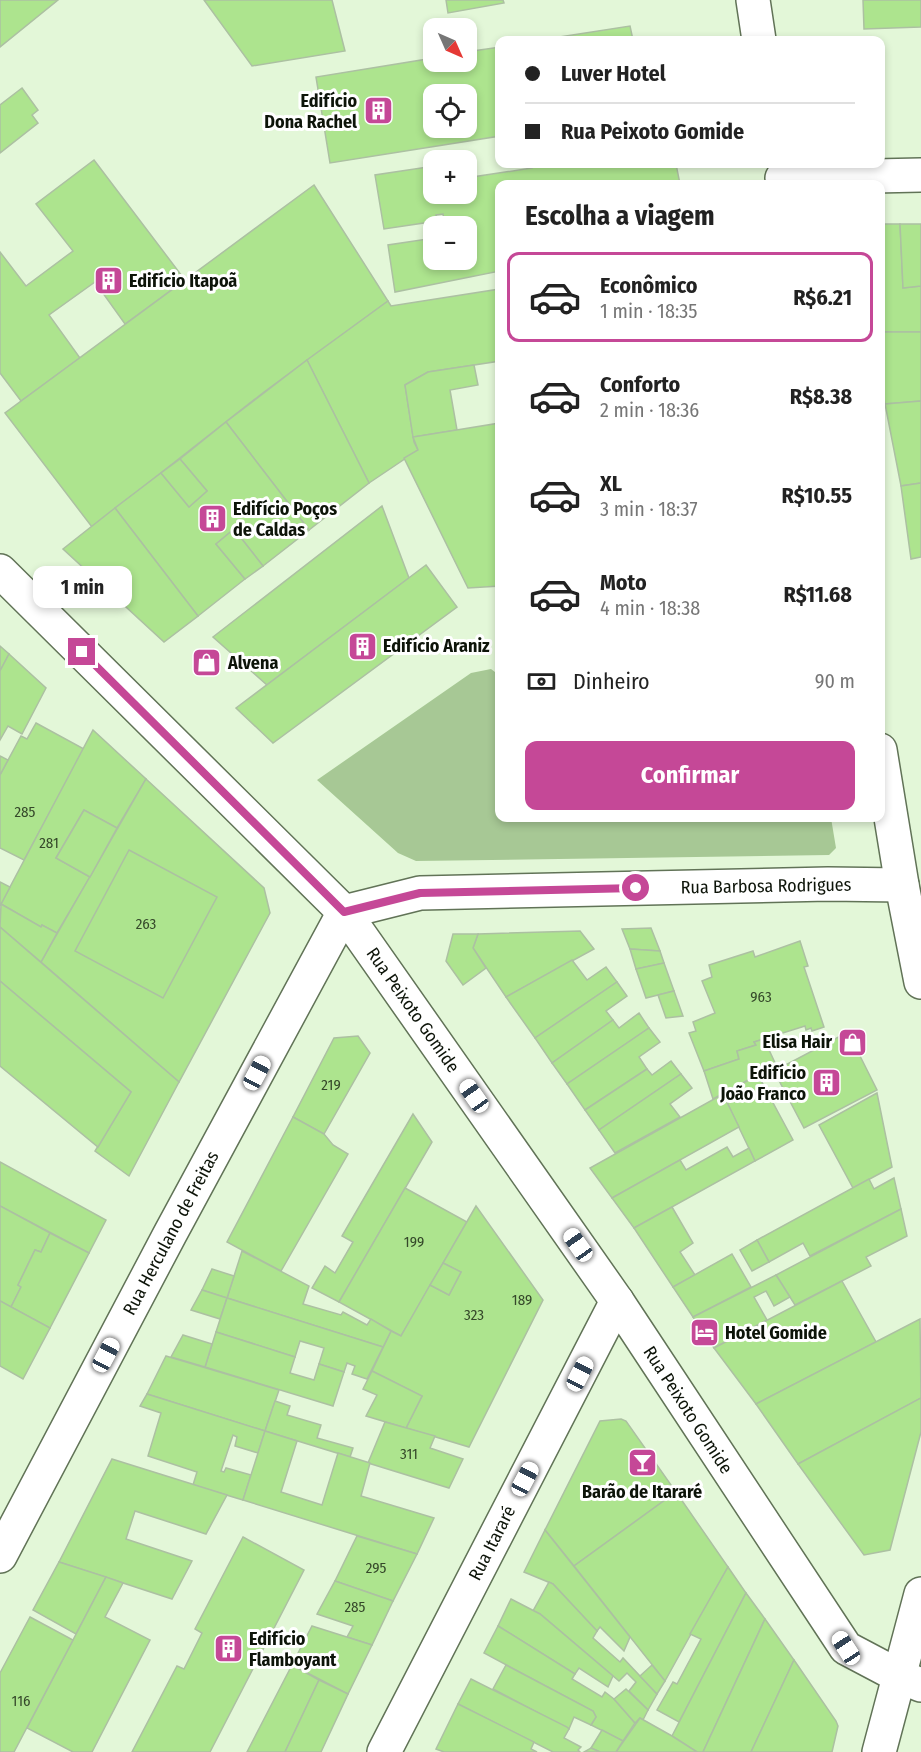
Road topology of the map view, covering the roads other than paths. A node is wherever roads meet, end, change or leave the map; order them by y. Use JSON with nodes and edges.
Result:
{"nodes":[{"id":1,"x":753,"y":0,"type":"edge"},
{"id":2,"x":758,"y":36,"type":"edge"},
{"id":3,"x":782,"y":175,"type":"edge"},
{"id":4,"x":921,"y":175,"type":"edge"},
{"id":5,"x":0,"y":571,"type":"edge"},
{"id":6,"x":885,"y":781,"type":"edge"},
{"id":7,"x":902,"y":885,"type":"junction"},
{"id":8,"x":344,"y":912,"type":"junction"},
{"id":9,"x":921,"y":982,"type":"edge"},
{"id":10,"x":617,"y":1301,"type":"junction"},
{"id":11,"x":0,"y":1556,"type":"edge"},
{"id":12,"x":921,"y":1594,"type":"edge"},
{"id":13,"x":910,"y":1681,"type":"edge"},
{"id":14,"x":384,"y":1752,"type":"edge"},
{"id":15,"x":879,"y":1752,"type":"edge"}],
"edges":[{"from":1,"to":2,"type":"street"},
{"from":3,"to":4,"type":"street"},
{"from":5,"to":8,"type":"street","name":"Rua Peixoto Gomide"},
{"from":6,"to":7,"type":"street"},
{"from":7,"to":8,"type":"street","name":"Rua Barbosa Rodrigues"},
{"from":7,"to":9,"type":"street"},
{"from":8,"to":10,"type":"street","name":"Rua Peixoto Gomide"},
{"from":8,"to":11,"type":"street","name":"Rua Herculano de Freitas"},
{"from":10,"to":13,"type":"street","name":"Rua Peixoto Gomide"},
{"from":10,"to":14,"type":"street","name":"Rua Itararé"},
{"from":12,"to":13,"type":"street"},
{"from":13,"to":15,"type":"street"}]}
